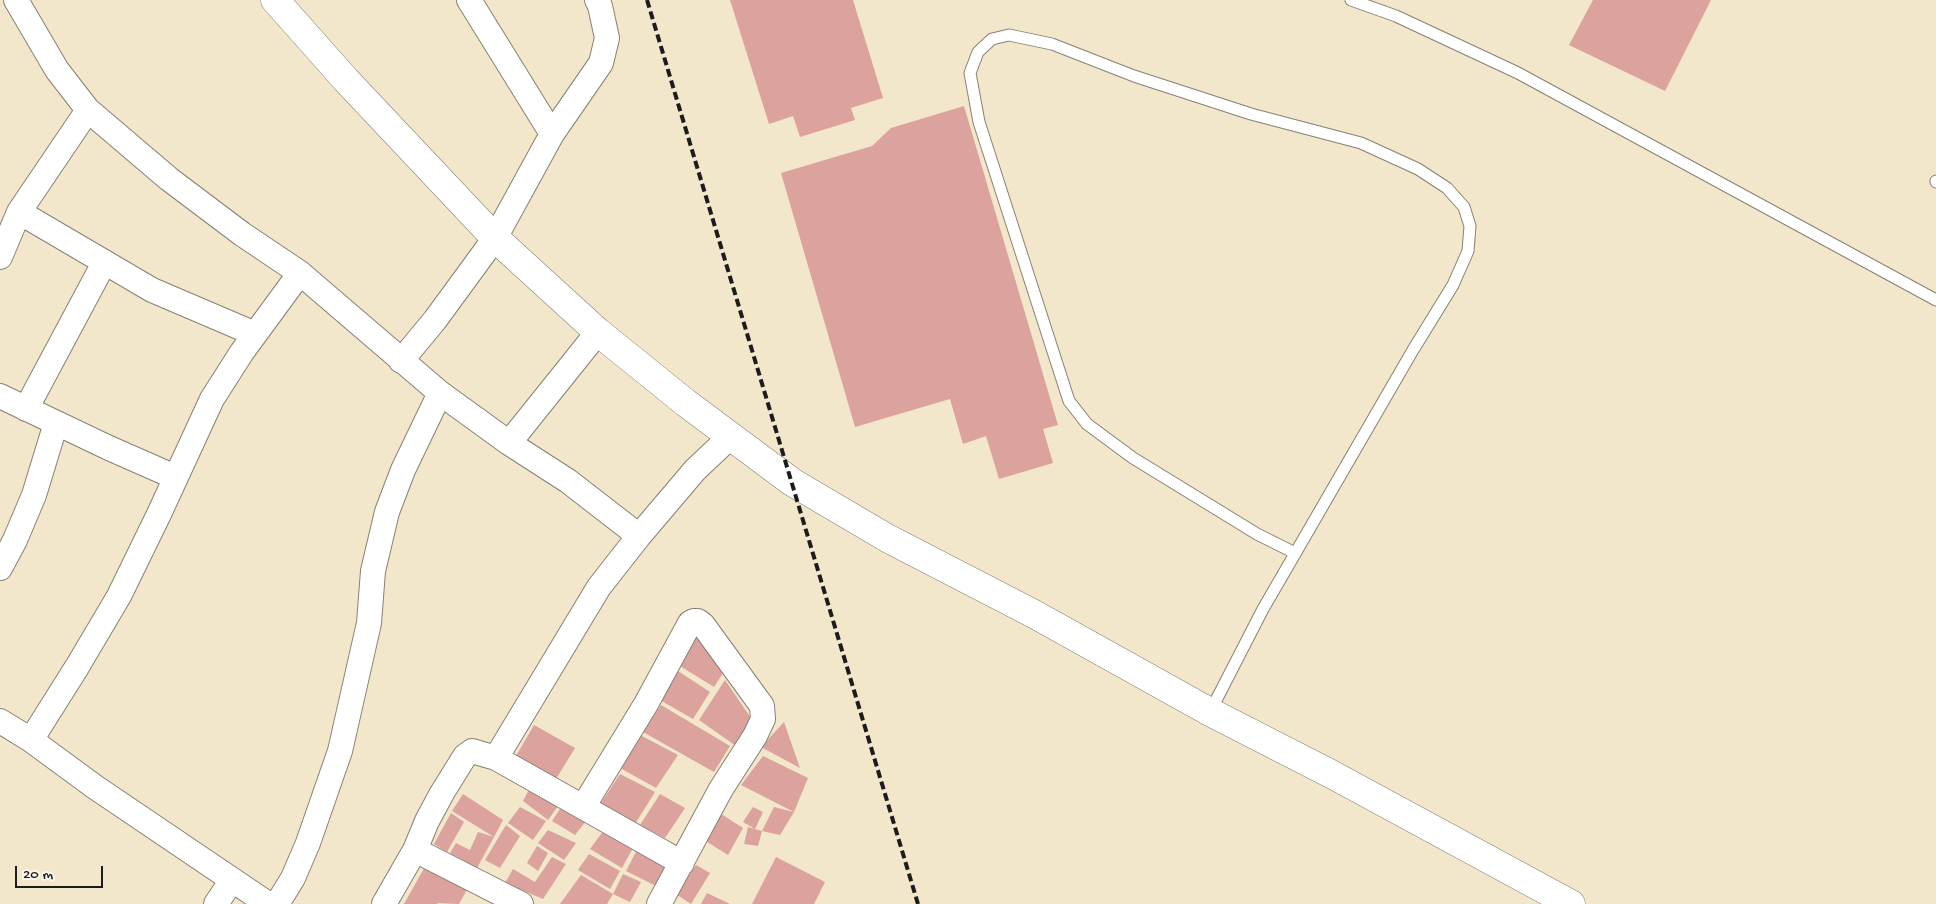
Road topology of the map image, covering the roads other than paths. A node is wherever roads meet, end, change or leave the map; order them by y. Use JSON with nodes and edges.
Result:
{"nodes":[{"id":1,"x":16,"y":0,"type":"edge"},
{"id":2,"x":275,"y":0,"type":"edge"},
{"id":3,"x":469,"y":0,"type":"edge"},
{"id":4,"x":597,"y":0,"type":"edge"},
{"id":5,"x":1351,"y":0,"type":"edge"},
{"id":6,"x":88,"y":110,"type":"junction"},
{"id":7,"x":552,"y":134,"type":"junction"},
{"id":8,"x":19,"y":212,"type":"junction"},
{"id":9,"x":495,"y":238,"type":"junction"},
{"id":10,"x":3,"y":244,"type":"edge"},
{"id":11,"x":104,"y":263,"type":"junction"},
{"id":12,"x":300,"y":273,"type":"junction"},
{"id":13,"x":1936,"y":300,"type":"edge"},
{"id":14,"x":598,"y":332,"type":"junction"},
{"id":15,"x":255,"y":334,"type":"junction"},
{"id":16,"x":401,"y":361,"type":"junction"},
{"id":17,"x":440,"y":393,"type":"junction"},
{"id":18,"x":0,"y":396,"type":"edge"},
{"id":19,"x":26,"y":409,"type":"junction"},
{"id":20,"x":56,"y":423,"type":"junction"},
{"id":21,"x":731,"y":436,"type":"junction"},
{"id":22,"x":509,"y":443,"type":"junction"},
{"id":23,"x":175,"y":477,"type":"junction"},
{"id":24,"x":639,"y":536,"type":"junction"},
{"id":25,"x":1295,"y":553,"type":"junction"},
{"id":26,"x":0,"y":568,"type":"edge"},
{"id":27,"x":1210,"y":712,"type":"junction"},
{"id":28,"x":0,"y":721,"type":"edge"},
{"id":29,"x":31,"y":740,"type":"junction"},
{"id":30,"x":496,"y":758,"type":"junction"},
{"id":31,"x":583,"y":807,"type":"junction"},
{"id":32,"x":415,"y":850,"type":"junction"},
{"id":33,"x":682,"y":863,"type":"junction"},
{"id":34,"x":232,"y":880,"type":"junction"},
{"id":35,"x":216,"y":904,"type":"edge"},
{"id":36,"x":268,"y":904,"type":"edge"},
{"id":37,"x":277,"y":904,"type":"edge"},
{"id":38,"x":384,"y":904,"type":"edge"},
{"id":39,"x":521,"y":904,"type":"edge"},
{"id":40,"x":659,"y":904,"type":"edge"},
{"id":41,"x":1571,"y":904,"type":"edge"}],
"edges":[{"from":1,"to":6,"type":"street"},
{"from":2,"to":9,"type":"main road"},
{"from":3,"to":7,"type":"street"},
{"from":4,"to":7,"type":"street"},
{"from":5,"to":13,"type":"lane"},
{"from":6,"to":8,"type":"street"},
{"from":6,"to":12,"type":"street"},
{"from":7,"to":9,"type":"street"},
{"from":8,"to":10,"type":"street"},
{"from":8,"to":11,"type":"street"},
{"from":9,"to":14,"type":"main road"},
{"from":9,"to":16,"type":"street"},
{"from":11,"to":15,"type":"street"},
{"from":11,"to":19,"type":"street"},
{"from":12,"to":15,"type":"street"},
{"from":12,"to":16,"type":"street"},
{"from":14,"to":21,"type":"main road"},
{"from":14,"to":22,"type":"street"},
{"from":15,"to":23,"type":"street"},
{"from":16,"to":17,"type":"street"},
{"from":17,"to":22,"type":"street"},
{"from":17,"to":37,"type":"street"},
{"from":18,"to":19,"type":"street"},
{"from":19,"to":20,"type":"street"},
{"from":20,"to":23,"type":"street"},
{"from":20,"to":26,"type":"street"},
{"from":21,"to":24,"type":"street"},
{"from":21,"to":27,"type":"main road"},
{"from":22,"to":24,"type":"street"},
{"from":23,"to":29,"type":"street"},
{"from":24,"to":30,"type":"street"},
{"from":25,"to":25,"type":"lane"},
{"from":25,"to":27,"type":"lane"},
{"from":27,"to":41,"type":"main road"},
{"from":28,"to":29,"type":"street"},
{"from":29,"to":34,"type":"street"},
{"from":30,"to":31,"type":"street"},
{"from":30,"to":32,"type":"street"},
{"from":31,"to":33,"type":"street"},
{"from":31,"to":33,"type":"street"},
{"from":32,"to":38,"type":"street"},
{"from":32,"to":39,"type":"street"},
{"from":33,"to":40,"type":"street"},
{"from":34,"to":35,"type":"street"},
{"from":34,"to":36,"type":"street"}]}
